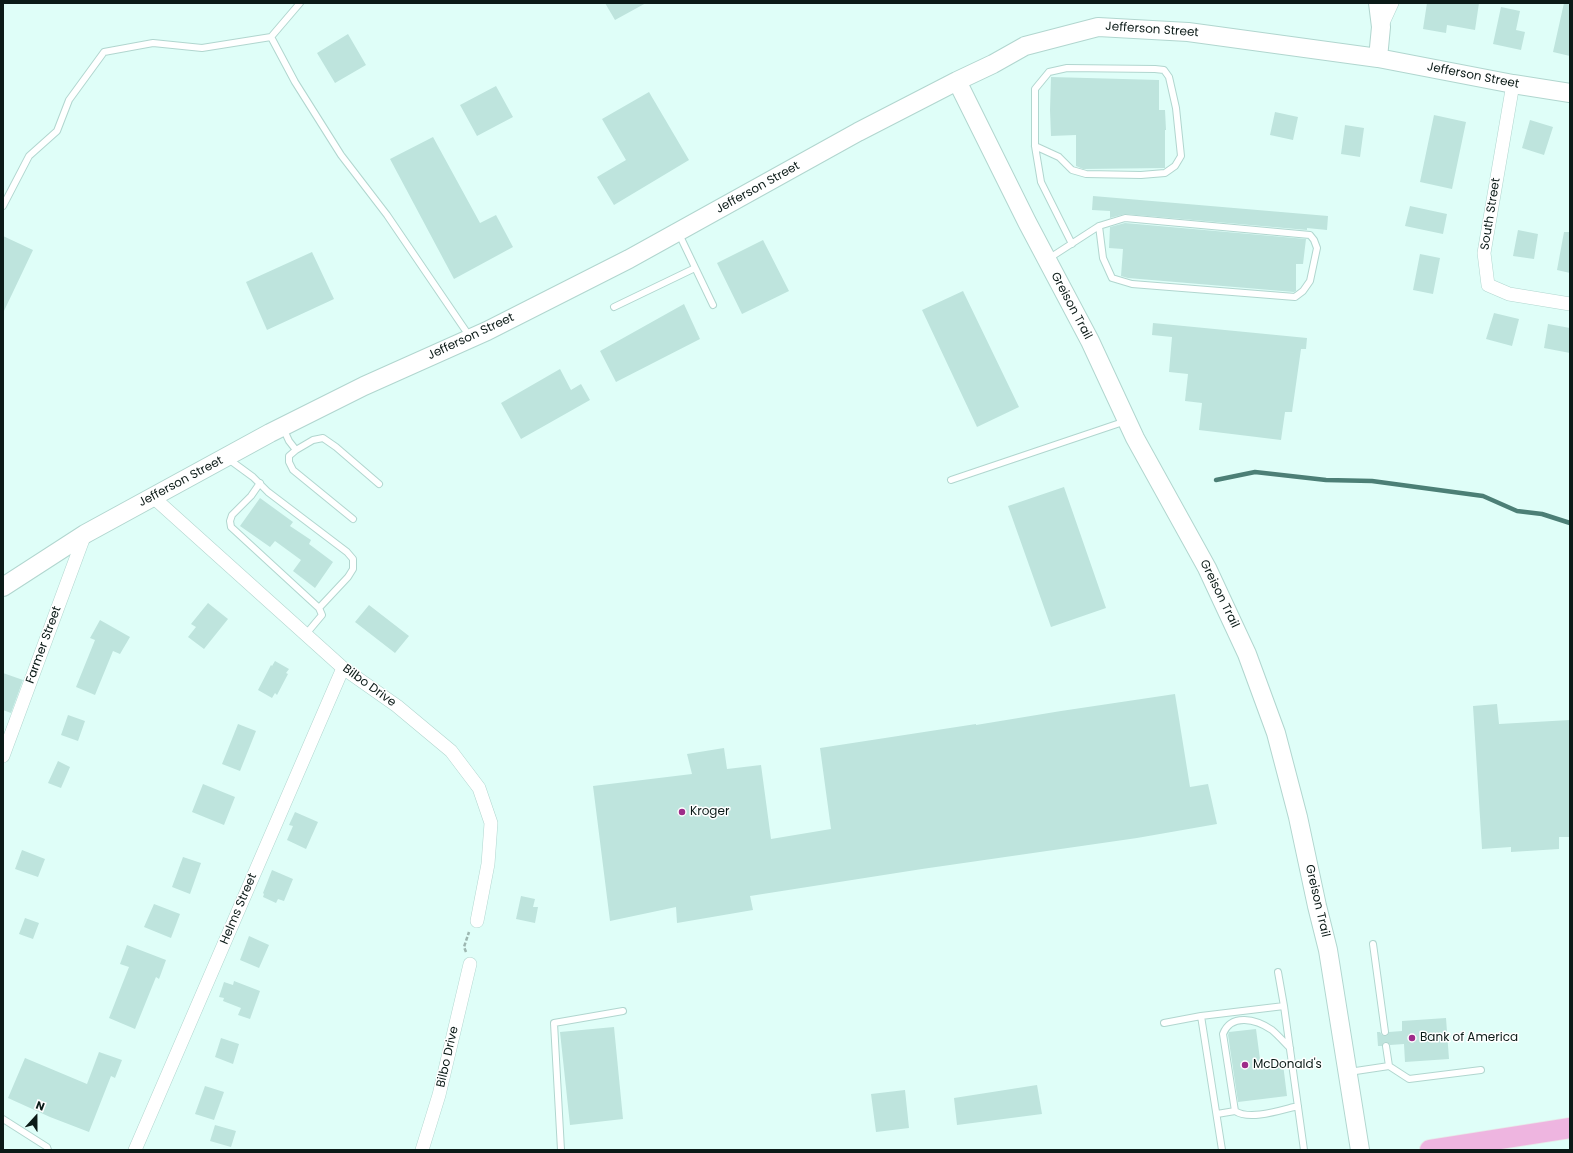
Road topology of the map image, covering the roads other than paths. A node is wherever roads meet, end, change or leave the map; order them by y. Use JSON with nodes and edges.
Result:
{"nodes":[{"id":1,"x":300,"y":3,"type":"edge"},
{"id":2,"x":1378,"y":3,"type":"edge"},
{"id":3,"x":1392,"y":3,"type":"edge"},
{"id":4,"x":1381,"y":27,"type":"junction"},
{"id":5,"x":271,"y":37,"type":"junction"},
{"id":6,"x":1378,"y":58,"type":"junction"},
{"id":7,"x":957,"y":81,"type":"junction"},
{"id":8,"x":1513,"y":84,"type":"junction"},
{"id":9,"x":1570,"y":93,"type":"edge"},
{"id":10,"x":1035,"y":146,"type":"junction"},
{"id":11,"x":3,"y":206,"type":"edge"},
{"id":12,"x":1099,"y":226,"type":"junction"},
{"id":13,"x":678,"y":232,"type":"junction"},
{"id":14,"x":1072,"y":244,"type":"junction"},
{"id":15,"x":1047,"y":260,"type":"junction"},
{"id":16,"x":695,"y":268,"type":"junction"},
{"id":17,"x":1570,"y":304,"type":"edge"},
{"id":18,"x":713,"y":305,"type":"dead end"},
{"id":19,"x":614,"y":308,"type":"dead end"},
{"id":20,"x":471,"y":338,"type":"junction"},
{"id":21,"x":1127,"y":421,"type":"junction"},
{"id":22,"x":282,"y":426,"type":"junction"},
{"id":23,"x":296,"y":450,"type":"junction"},
{"id":24,"x":226,"y":457,"type":"junction"},
{"id":25,"x":951,"y":480,"type":"dead end"},
{"id":26,"x":260,"y":483,"type":"junction"},
{"id":27,"x":379,"y":484,"type":"dead end"},
{"id":28,"x":153,"y":497,"type":"junction"},
{"id":29,"x":353,"y":519,"type":"dead end"},
{"id":30,"x":85,"y":534,"type":"junction"},
{"id":31,"x":4,"y":583,"type":"edge"},
{"id":32,"x":319,"y":608,"type":"junction"},
{"id":33,"x":306,"y":634,"type":"junction"},
{"id":34,"x":343,"y":668,"type":"junction"},
{"id":35,"x":3,"y":756,"type":"edge"},
{"id":36,"x":477,"y":921,"type":"road end"},
{"id":37,"x":1373,"y":944,"type":"dead end"},
{"id":38,"x":470,"y":964,"type":"road end"},
{"id":39,"x":1278,"y":972,"type":"dead end"},
{"id":40,"x":1284,"y":1006,"type":"junction"},
{"id":41,"x":623,"y":1011,"type":"dead end"},
{"id":42,"x":1202,"y":1016,"type":"junction"},
{"id":43,"x":1164,"y":1023,"type":"dead end"},
{"id":44,"x":1385,"y":1032,"type":"dead end"},
{"id":45,"x":1386,"y":1046,"type":"dead end"},
{"id":46,"x":1290,"y":1048,"type":"junction"},
{"id":47,"x":1389,"y":1066,"type":"junction"},
{"id":48,"x":1481,"y":1070,"type":"dead end"},
{"id":49,"x":1348,"y":1073,"type":"junction"},
{"id":50,"x":1298,"y":1106,"type":"junction"},
{"id":51,"x":1235,"y":1111,"type":"junction"},
{"id":52,"x":1217,"y":1114,"type":"junction"},
{"id":53,"x":3,"y":1119,"type":"edge"},
{"id":54,"x":1570,"y":1128,"type":"edge"},
{"id":55,"x":48,"y":1150,"type":"edge"},
{"id":56,"x":135,"y":1150,"type":"edge"},
{"id":57,"x":422,"y":1150,"type":"edge"},
{"id":58,"x":561,"y":1150,"type":"edge"},
{"id":59,"x":1222,"y":1150,"type":"edge"},
{"id":60,"x":1304,"y":1150,"type":"edge"},
{"id":61,"x":1360,"y":1150,"type":"edge"},
{"id":62,"x":1430,"y":1150,"type":"edge"}],
"edges":[{"from":1,"to":5,"type":"lane"},
{"from":2,"to":4,"type":"street"},
{"from":3,"to":4,"type":"street"},
{"from":4,"to":6,"type":"street"},
{"from":5,"to":11,"type":"lane"},
{"from":5,"to":20,"type":"lane"},
{"from":6,"to":7,"type":"street","name":"Jefferson Street"},
{"from":6,"to":8,"type":"street","name":"Jefferson Street"},
{"from":7,"to":13,"type":"street","name":"Jefferson Street"},
{"from":7,"to":15,"type":"street","name":"Greison Trail"},
{"from":8,"to":9,"type":"street","name":"Jefferson Street"},
{"from":8,"to":17,"type":"street","name":"South Street"},
{"from":10,"to":10,"type":"lane"},
{"from":10,"to":14,"type":"lane"},
{"from":12,"to":12,"type":"lane"},
{"from":12,"to":14,"type":"lane"},
{"from":13,"to":16,"type":"lane"},
{"from":13,"to":20,"type":"street","name":"Jefferson Street"},
{"from":14,"to":15,"type":"lane"},
{"from":15,"to":21,"type":"street","name":"Greison Trail"},
{"from":16,"to":18,"type":"lane"},
{"from":16,"to":19,"type":"lane"},
{"from":20,"to":22,"type":"street","name":"Jefferson Street"},
{"from":21,"to":25,"type":"lane"},
{"from":21,"to":49,"type":"street","name":"Greison Trail"},
{"from":22,"to":23,"type":"lane"},
{"from":22,"to":24,"type":"street","name":"Jefferson Street"},
{"from":23,"to":27,"type":"lane"},
{"from":23,"to":29,"type":"lane"},
{"from":24,"to":26,"type":"lane"},
{"from":24,"to":28,"type":"street","name":"Jefferson Street"},
{"from":26,"to":32,"type":"lane"},
{"from":26,"to":32,"type":"lane"},
{"from":28,"to":30,"type":"street","name":"Jefferson Street"},
{"from":28,"to":33,"type":"street","name":"Bilbo Drive"},
{"from":30,"to":31,"type":"street","name":"Jefferson Street"},
{"from":30,"to":35,"type":"street","name":"Farmer Street"},
{"from":32,"to":33,"type":"lane"},
{"from":33,"to":34,"type":"street","name":"Bilbo Drive"},
{"from":34,"to":36,"type":"street","name":"Bilbo Drive"},
{"from":34,"to":56,"type":"street","name":"Helms Street"},
{"from":37,"to":44,"type":"lane"},
{"from":38,"to":57,"type":"street","name":"Bilbo Drive"},
{"from":39,"to":40,"type":"lane"},
{"from":40,"to":42,"type":"lane"},
{"from":40,"to":46,"type":"lane"},
{"from":41,"to":58,"type":"lane"},
{"from":42,"to":43,"type":"lane"},
{"from":42,"to":52,"type":"lane"},
{"from":45,"to":47,"type":"lane"},
{"from":46,"to":50,"type":"lane"},
{"from":46,"to":51,"type":"lane"},
{"from":47,"to":48,"type":"lane"},
{"from":47,"to":49,"type":"lane"},
{"from":49,"to":61,"type":"street","name":"Greison Trail"},
{"from":50,"to":51,"type":"lane"},
{"from":50,"to":60,"type":"lane"},
{"from":51,"to":52,"type":"lane"},
{"from":52,"to":59,"type":"lane"},
{"from":53,"to":55,"type":"lane"},
{"from":54,"to":62,"type":"main road"}]}
